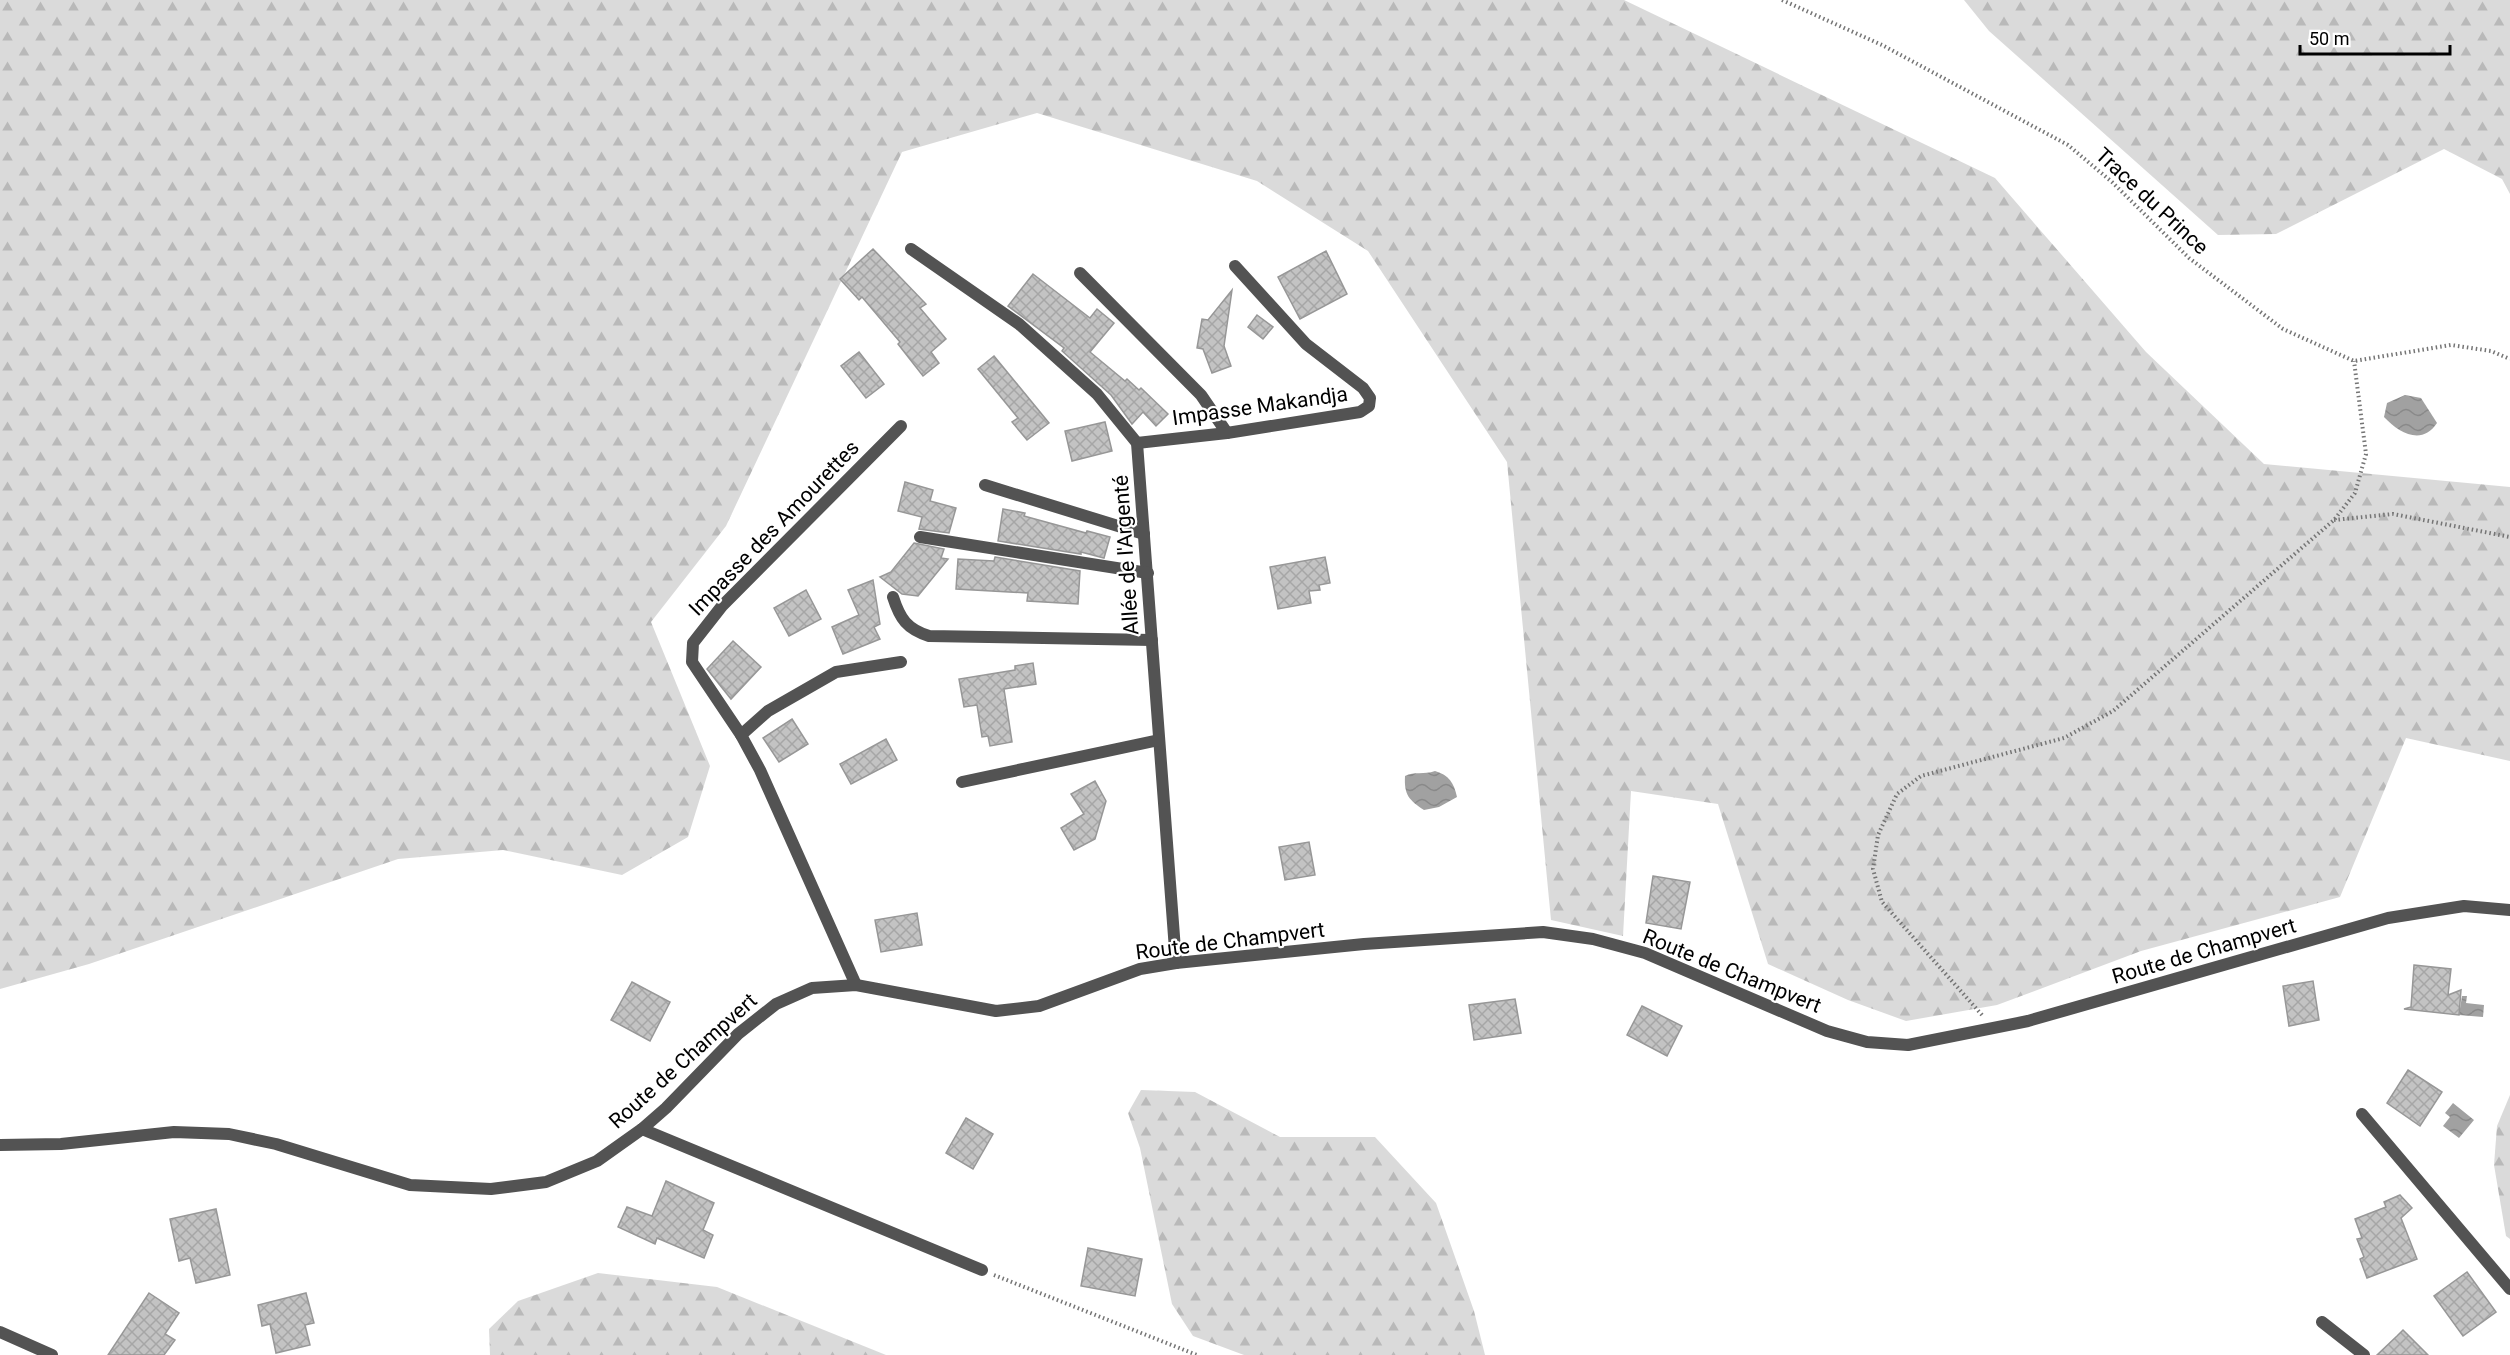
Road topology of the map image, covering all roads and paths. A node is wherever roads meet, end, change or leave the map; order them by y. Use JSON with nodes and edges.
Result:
{"nodes":[{"id":1,"x":1782,"y":0,"type":"edge"},
{"id":2,"x":911,"y":249,"type":"dead end"},
{"id":3,"x":1235,"y":266,"type":"dead end"},
{"id":4,"x":1080,"y":273,"type":"dead end"},
{"id":5,"x":2510,"y":359,"type":"edge"},
{"id":6,"x":2354,"y":361,"type":"junction"},
{"id":7,"x":901,"y":426,"type":"dead end"},
{"id":8,"x":1227,"y":433,"type":"junction"},
{"id":9,"x":1137,"y":443,"type":"junction"},
{"id":10,"x":985,"y":485,"type":"dead end"},
{"id":11,"x":2334,"y":520,"type":"junction"},
{"id":12,"x":1144,"y":534,"type":"junction"},
{"id":13,"x":920,"y":537,"type":"dead end"},
{"id":14,"x":2510,"y":537,"type":"edge"},
{"id":15,"x":1148,"y":573,"type":"junction"},
{"id":16,"x":893,"y":597,"type":"dead end"},
{"id":17,"x":1152,"y":640,"type":"junction"},
{"id":18,"x":901,"y":662,"type":"dead end"},
{"id":19,"x":741,"y":735,"type":"junction"},
{"id":20,"x":1158,"y":740,"type":"junction"},
{"id":21,"x":962,"y":782,"type":"dead end"},
{"id":22,"x":2510,"y":910,"type":"edge"},
{"id":23,"x":1176,"y":963,"type":"junction"},
{"id":24,"x":856,"y":986,"type":"junction"},
{"id":25,"x":1994,"y":1028,"type":"junction"},
{"id":26,"x":2362,"y":1114,"type":"dead end"},
{"id":27,"x":642,"y":1129,"type":"junction"},
{"id":28,"x":0,"y":1145,"type":"edge"},
{"id":29,"x":982,"y":1270,"type":"joint"},
{"id":30,"x":2510,"y":1289,"type":"edge"},
{"id":31,"x":2322,"y":1322,"type":"dead end"},
{"id":32,"x":0,"y":1332,"type":"edge"},
{"id":33,"x":52,"y":1355,"type":"edge"},
{"id":34,"x":1197,"y":1355,"type":"edge"},
{"id":35,"x":2364,"y":1355,"type":"edge"}],
"edges":[{"from":1,"to":6,"type":"path","name":"Trace du Prince"},
{"from":2,"to":9,"type":"street"},
{"from":3,"to":8,"type":"street","name":"Impasse Makandja"},
{"from":4,"to":8,"type":"street"},
{"from":5,"to":6,"type":"path"},
{"from":6,"to":11,"type":"path"},
{"from":7,"to":19,"type":"street","name":"Impasse des Amourettes"},
{"from":8,"to":9,"type":"street","name":"Impasse Makandja"},
{"from":9,"to":12,"type":"street","name":"Allée de l'Argenté"},
{"from":10,"to":12,"type":"street"},
{"from":11,"to":14,"type":"path"},
{"from":11,"to":25,"type":"path"},
{"from":12,"to":15,"type":"street","name":"Allée de l'Argenté"},
{"from":13,"to":15,"type":"street"},
{"from":15,"to":17,"type":"street","name":"Allée de l'Argenté"},
{"from":16,"to":17,"type":"street"},
{"from":17,"to":20,"type":"street","name":"Allée de l'Argenté"},
{"from":18,"to":19,"type":"street"},
{"from":19,"to":24,"type":"street","name":"Impasse des Amourettes"},
{"from":20,"to":21,"type":"street"},
{"from":20,"to":23,"type":"street","name":"Allée de l'Argenté"},
{"from":22,"to":25,"type":"street","name":"Route de Champvert"},
{"from":23,"to":24,"type":"street","name":"Route de Champvert"},
{"from":23,"to":25,"type":"street","name":"Route de Champvert"},
{"from":24,"to":27,"type":"street","name":"Route de Champvert"},
{"from":26,"to":30,"type":"street"},
{"from":27,"to":28,"type":"street","name":"Route de Champvert"},
{"from":27,"to":29,"type":"street"},
{"from":29,"to":34,"type":"path"},
{"from":31,"to":35,"type":"street"},
{"from":32,"to":33,"type":"street"}]}
